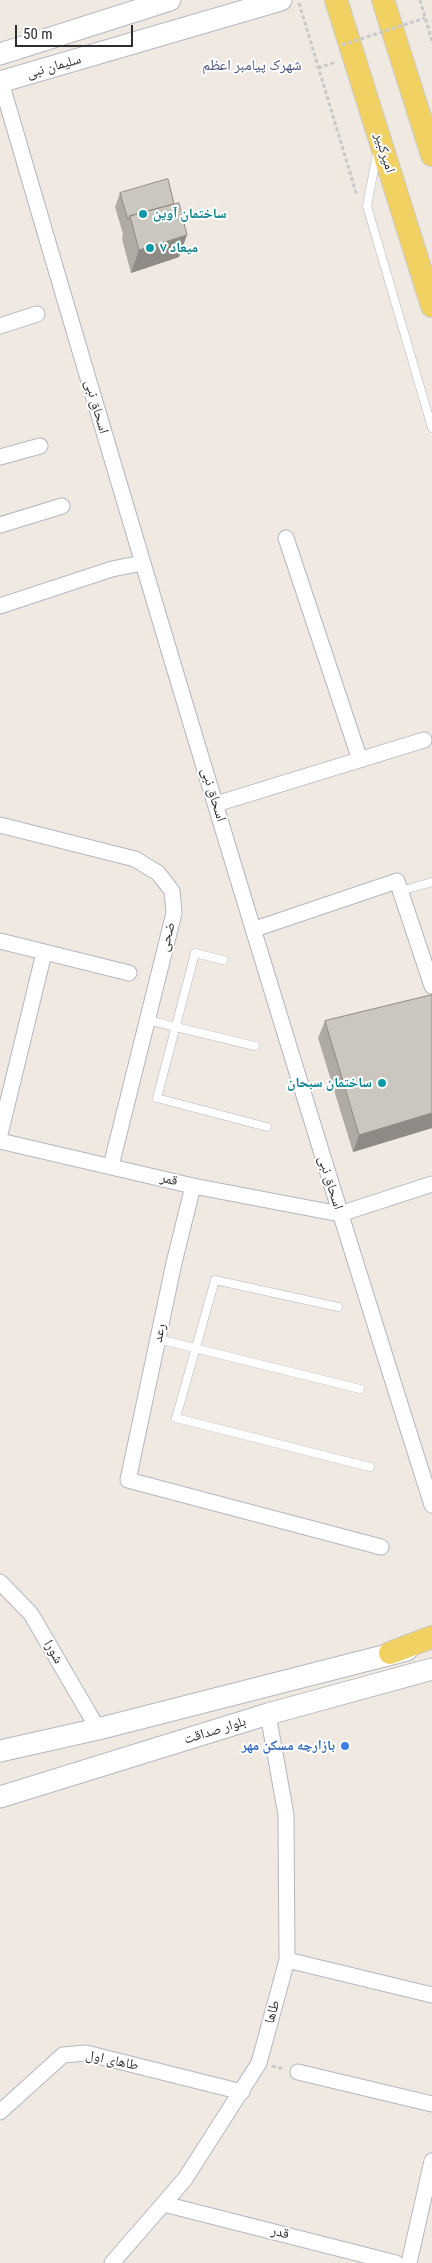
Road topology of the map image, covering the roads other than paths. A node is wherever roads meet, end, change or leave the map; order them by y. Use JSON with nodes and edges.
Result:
{"nodes":[{"id":1,"x":170,"y":0,"type":"edge"},
{"id":2,"x":281,"y":0,"type":"edge"},
{"id":3,"x":336,"y":0,"type":"edge"},
{"id":4,"x":382,"y":0,"type":"edge"},
{"id":5,"x":0,"y":54,"type":"edge"},
{"id":6,"x":1,"y":82,"type":"edge"},
{"id":7,"x":380,"y":138,"type":"junction"},
{"id":8,"x":432,"y":155,"type":"edge"},
{"id":9,"x":432,"y":306,"type":"edge"},
{"id":10,"x":37,"y":314,"type":"dead end"},
{"id":11,"x":0,"y":326,"type":"edge"},
{"id":12,"x":432,"y":428,"type":"edge"},
{"id":13,"x":40,"y":446,"type":"dead end"},
{"id":14,"x":0,"y":457,"type":"edge"},
{"id":15,"x":62,"y":506,"type":"dead end"},
{"id":16,"x":0,"y":525,"type":"edge"},
{"id":17,"x":286,"y":538,"type":"dead end"},
{"id":18,"x":142,"y":563,"type":"junction"},
{"id":19,"x":0,"y":606,"type":"edge"},
{"id":20,"x":424,"y":740,"type":"dead end"},
{"id":21,"x":360,"y":760,"type":"junction"},
{"id":22,"x":216,"y":804,"type":"junction"},
{"id":23,"x":0,"y":825,"type":"edge"},
{"id":24,"x":432,"y":882,"type":"edge"},
{"id":25,"x":400,"y":891,"type":"junction"},
{"id":26,"x":254,"y":929,"type":"junction"},
{"id":27,"x":0,"y":941,"type":"edge"},
{"id":28,"x":44,"y":953,"type":"junction"},
{"id":29,"x":222,"y":960,"type":"dead end"},
{"id":30,"x":128,"y":973,"type":"dead end"},
{"id":31,"x":432,"y":986,"type":"edge"},
{"id":32,"x":147,"y":1020,"type":"junction"},
{"id":33,"x":176,"y":1027,"type":"junction"},
{"id":34,"x":255,"y":1046,"type":"dead end"},
{"id":35,"x":267,"y":1127,"type":"dead end"},
{"id":36,"x":0,"y":1134,"type":"edge"},
{"id":37,"x":0,"y":1141,"type":"edge"},
{"id":38,"x":111,"y":1166,"type":"junction"},
{"id":39,"x":432,"y":1184,"type":"edge"},
{"id":40,"x":194,"y":1186,"type":"junction"},
{"id":41,"x":340,"y":1214,"type":"junction"},
{"id":42,"x":338,"y":1307,"type":"dead end"},
{"id":43,"x":158,"y":1338,"type":"junction"},
{"id":44,"x":196,"y":1348,"type":"junction"},
{"id":45,"x":360,"y":1389,"type":"dead end"},
{"id":46,"x":370,"y":1467,"type":"dead end"},
{"id":47,"x":432,"y":1506,"type":"edge"},
{"id":48,"x":381,"y":1548,"type":"dead end"},
{"id":49,"x":0,"y":1582,"type":"edge"},
{"id":50,"x":432,"y":1637,"type":"edge"},
{"id":51,"x":432,"y":1645,"type":"edge"},
{"id":52,"x":390,"y":1653,"type":"junction"},
{"id":53,"x":432,"y":1669,"type":"edge"},
{"id":54,"x":268,"y":1714,"type":"junction"},
{"id":55,"x":98,"y":1729,"type":"junction"},
{"id":56,"x":0,"y":1751,"type":"edge"},
{"id":57,"x":0,"y":1797,"type":"edge"},
{"id":58,"x":287,"y":1960,"type":"junction"},
{"id":59,"x":432,"y":1995,"type":"edge"},
{"id":60,"x":298,"y":2072,"type":"road end"},
{"id":61,"x":242,"y":2092,"type":"junction"},
{"id":62,"x":432,"y":2104,"type":"edge"},
{"id":63,"x":0,"y":2112,"type":"edge"},
{"id":64,"x":432,"y":2161,"type":"edge"},
{"id":65,"x":428,"y":2196,"type":"edge"},
{"id":66,"x":164,"y":2204,"type":"junction"},
{"id":67,"x":112,"y":2263,"type":"edge"},
{"id":68,"x":396,"y":2263,"type":"edge"},
{"id":69,"x":409,"y":2263,"type":"edge"}],
"edges":[{"from":1,"to":5,"type":"street","name":"سلیمان نبی"},
{"from":2,"to":6,"type":"street","name":"سلیمان نبی"},
{"from":3,"to":7,"type":"main road","name":"امیرکبیر"},
{"from":4,"to":8,"type":"main road"},
{"from":6,"to":18,"type":"street","name":"اسحاق نبی"},
{"from":7,"to":9,"type":"main road","name":"امیرکبیر"},
{"from":7,"to":12,"type":"lane"},
{"from":10,"to":11,"type":"street"},
{"from":13,"to":14,"type":"street"},
{"from":15,"to":16,"type":"street"},
{"from":17,"to":21,"type":"street"},
{"from":18,"to":19,"type":"street"},
{"from":18,"to":22,"type":"street","name":"اسحاق نبی"},
{"from":20,"to":21,"type":"street"},
{"from":21,"to":22,"type":"street"},
{"from":22,"to":26,"type":"street","name":"اسحاق نبی"},
{"from":23,"to":32,"type":"street","name":"ضحی"},
{"from":24,"to":25,"type":"lane"},
{"from":25,"to":26,"type":"street"},
{"from":25,"to":31,"type":"street"},
{"from":26,"to":41,"type":"street","name":"اسحاق نبی"},
{"from":27,"to":28,"type":"street"},
{"from":28,"to":30,"type":"street"},
{"from":28,"to":36,"type":"street"},
{"from":29,"to":33,"type":"lane"},
{"from":32,"to":33,"type":"lane"},
{"from":32,"to":38,"type":"street","name":"ضحی"},
{"from":33,"to":34,"type":"lane"},
{"from":33,"to":35,"type":"lane"},
{"from":37,"to":38,"type":"street","name":"قمر"},
{"from":38,"to":40,"type":"street","name":"قمر"},
{"from":39,"to":41,"type":"street"},
{"from":40,"to":41,"type":"street","name":"قمر"},
{"from":40,"to":43,"type":"street","name":"رعد"},
{"from":41,"to":47,"type":"street","name":"اسحاق نبی"},
{"from":42,"to":44,"type":"lane"},
{"from":43,"to":44,"type":"lane"},
{"from":43,"to":48,"type":"street","name":"رعد"},
{"from":44,"to":45,"type":"lane"},
{"from":44,"to":46,"type":"lane"},
{"from":49,"to":55,"type":"street","name":"شورا"},
{"from":50,"to":52,"type":"main road"},
{"from":51,"to":52,"type":"street"},
{"from":52,"to":55,"type":"street"},
{"from":53,"to":54,"type":"street","name":"بلوار صداقت"},
{"from":54,"to":57,"type":"street","name":"بلوار صداقت"},
{"from":54,"to":58,"type":"street","name":"طاها"},
{"from":55,"to":56,"type":"street"},
{"from":58,"to":59,"type":"street"},
{"from":58,"to":61,"type":"street","name":"طاها"},
{"from":60,"to":62,"type":"street"},
{"from":61,"to":63,"type":"street","name":"طاهای اول"},
{"from":61,"to":66,"type":"street","name":"طاها"},
{"from":64,"to":65,"type":"street"},
{"from":65,"to":69,"type":"street"},
{"from":66,"to":67,"type":"street","name":"طاها"},
{"from":66,"to":68,"type":"street","name":"قدر"}]}
